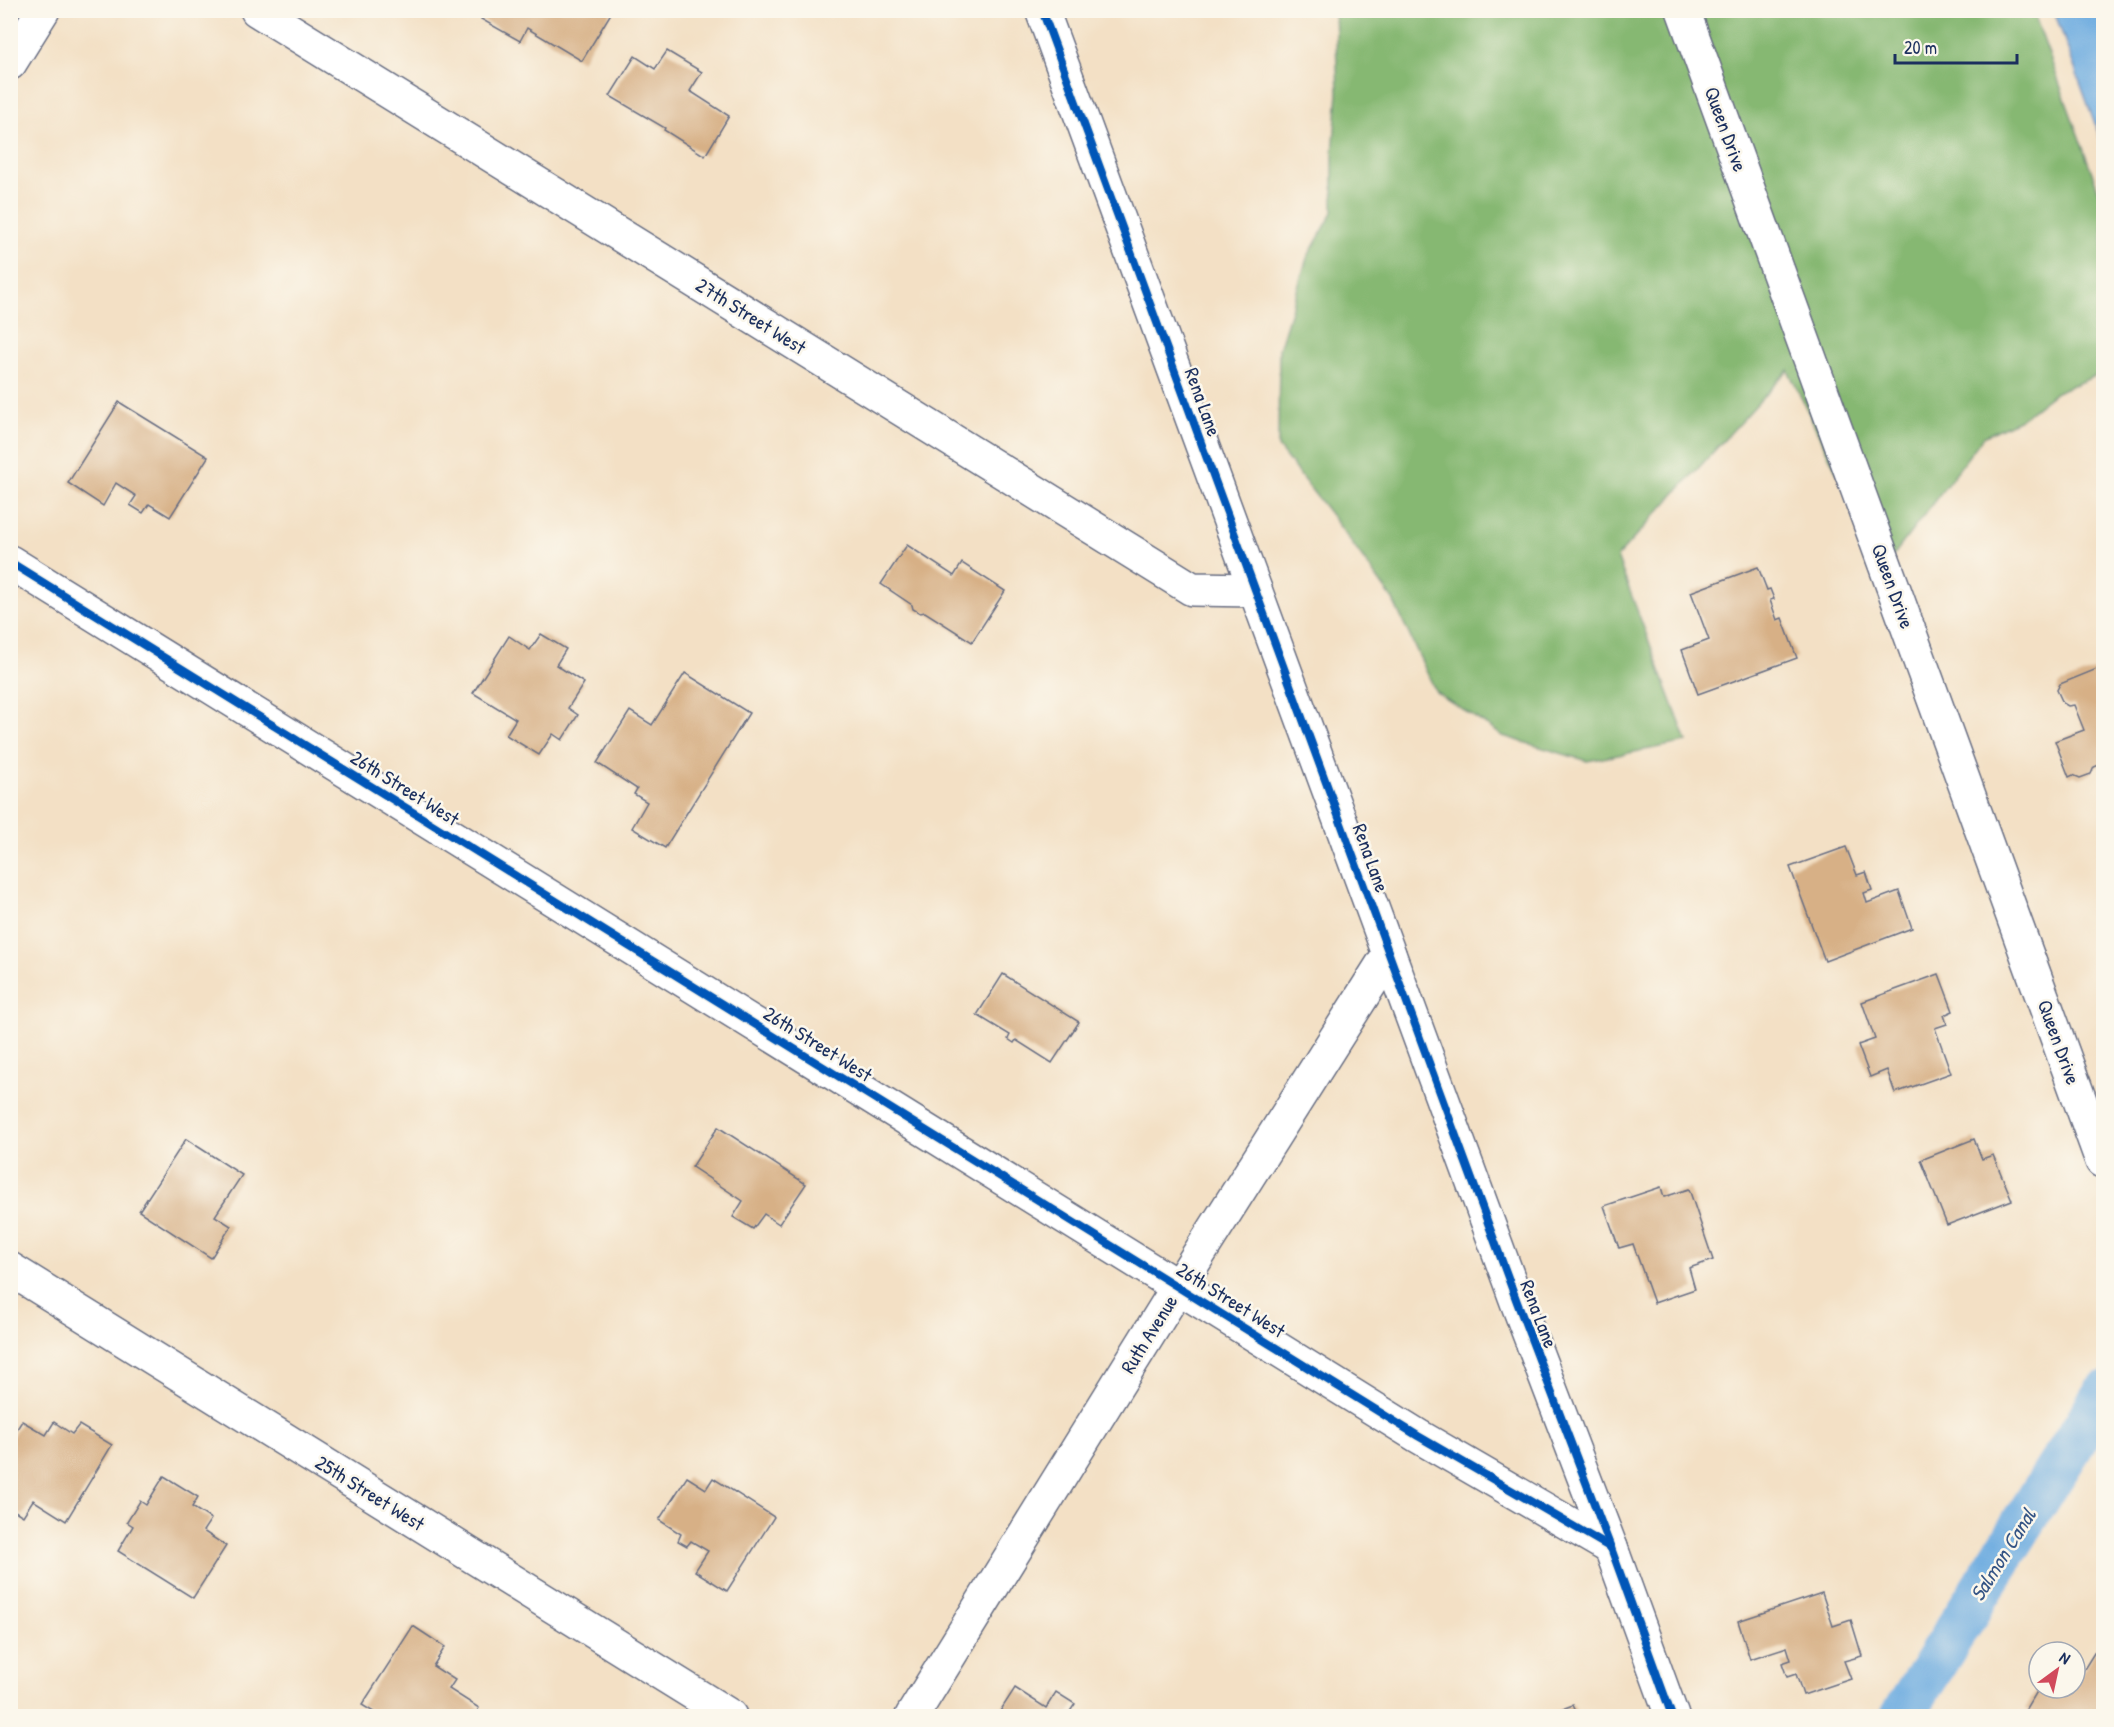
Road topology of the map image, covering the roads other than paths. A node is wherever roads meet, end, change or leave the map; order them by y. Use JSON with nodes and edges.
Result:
{"nodes":[{"id":1,"x":43,"y":10,"type":"edge"},
{"id":2,"x":257,"y":10,"type":"edge"},
{"id":3,"x":1042,"y":10,"type":"edge"},
{"id":4,"x":1683,"y":10,"type":"edge"},
{"id":5,"x":10,"y":63,"type":"edge"},
{"id":6,"x":10,"y":562,"type":"edge"},
{"id":7,"x":1255,"y":590,"type":"junction"},
{"id":8,"x":1389,"y":954,"type":"junction"},
{"id":9,"x":2102,"y":1161,"type":"edge"},
{"id":10,"x":10,"y":1269,"type":"edge"},
{"id":11,"x":1178,"y":1287,"type":"junction"},
{"id":12,"x":1611,"y":1548,"type":"junction"},
{"id":13,"x":730,"y":1716,"type":"edge"},
{"id":14,"x":912,"y":1716,"type":"edge"},
{"id":15,"x":1672,"y":1716,"type":"edge"}],
"edges":[{"from":1,"to":5,"type":"street"},
{"from":2,"to":7,"type":"street","name":"27th Street West"},
{"from":3,"to":7,"type":"street","name":"Rena Lane"},
{"from":4,"to":9,"type":"street","name":"Queen Drive"},
{"from":6,"to":11,"type":"street","name":"26th Street West"},
{"from":7,"to":8,"type":"street","name":"Rena Lane"},
{"from":8,"to":11,"type":"street","name":"Ruth Avenue"},
{"from":8,"to":12,"type":"street","name":"Rena Lane"},
{"from":10,"to":13,"type":"street","name":"25th Street West"},
{"from":11,"to":12,"type":"street","name":"26th Street West"},
{"from":11,"to":14,"type":"street","name":"Ruth Avenue"},
{"from":12,"to":15,"type":"street","name":"Rena Lane"}]}
